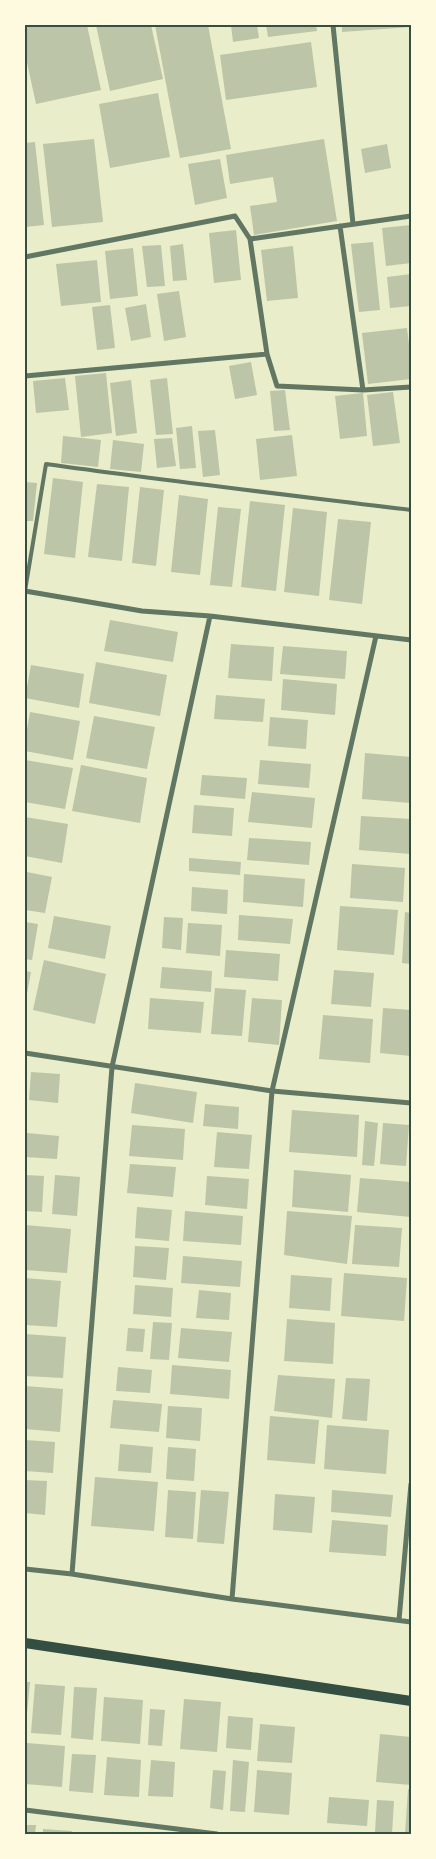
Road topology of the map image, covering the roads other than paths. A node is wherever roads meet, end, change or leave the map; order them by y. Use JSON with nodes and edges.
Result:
{"nodes":[{"id":1,"x":333,"y":25,"type":"edge"},
{"id":2,"x":411,"y":216,"type":"edge"},
{"id":3,"x":353,"y":224,"type":"junction"},
{"id":4,"x":340,"y":226,"type":"junction"},
{"id":5,"x":250,"y":239,"type":"junction"},
{"id":6,"x":25,"y":257,"type":"edge"},
{"id":7,"x":267,"y":354,"type":"junction"},
{"id":8,"x":25,"y":376,"type":"edge"},
{"id":9,"x":411,"y":387,"type":"edge"},
{"id":10,"x":363,"y":390,"type":"junction"},
{"id":11,"x":411,"y":510,"type":"edge"},
{"id":12,"x":25,"y":591,"type":"edge"},
{"id":13,"x":210,"y":616,"type":"junction"},
{"id":14,"x":376,"y":636,"type":"junction"},
{"id":15,"x":411,"y":640,"type":"edge"},
{"id":16,"x":25,"y":1053,"type":"edge"},
{"id":17,"x":112,"y":1067,"type":"junction"},
{"id":18,"x":272,"y":1091,"type":"junction"},
{"id":19,"x":411,"y":1103,"type":"edge"},
{"id":20,"x":411,"y":1484,"type":"edge"},
{"id":21,"x":25,"y":1569,"type":"edge"},
{"id":22,"x":72,"y":1574,"type":"junction"},
{"id":23,"x":232,"y":1599,"type":"junction"},
{"id":24,"x":399,"y":1620,"type":"junction"},
{"id":25,"x":411,"y":1622,"type":"edge"},
{"id":26,"x":25,"y":1643,"type":"edge"},
{"id":27,"x":411,"y":1702,"type":"edge"},
{"id":28,"x":25,"y":1810,"type":"edge"},
{"id":29,"x":217,"y":1834,"type":"edge"}],
"edges":[{"from":1,"to":3,"type":"street"},
{"from":2,"to":3,"type":"street"},
{"from":3,"to":4,"type":"street"},
{"from":4,"to":5,"type":"street"},
{"from":4,"to":10,"type":"street"},
{"from":5,"to":6,"type":"street"},
{"from":5,"to":7,"type":"street"},
{"from":7,"to":8,"type":"street"},
{"from":7,"to":10,"type":"street"},
{"from":9,"to":10,"type":"street"},
{"from":11,"to":12,"type":"lane"},
{"from":12,"to":13,"type":"street"},
{"from":13,"to":14,"type":"street"},
{"from":13,"to":17,"type":"street"},
{"from":14,"to":15,"type":"street"},
{"from":14,"to":18,"type":"street"},
{"from":16,"to":17,"type":"street"},
{"from":17,"to":18,"type":"street"},
{"from":17,"to":22,"type":"street"},
{"from":18,"to":19,"type":"street"},
{"from":18,"to":23,"type":"street"},
{"from":20,"to":24,"type":"street"},
{"from":21,"to":22,"type":"street"},
{"from":22,"to":23,"type":"street"},
{"from":23,"to":24,"type":"street"},
{"from":24,"to":25,"type":"street"},
{"from":26,"to":27,"type":"main road"},
{"from":28,"to":29,"type":"street"}]}
